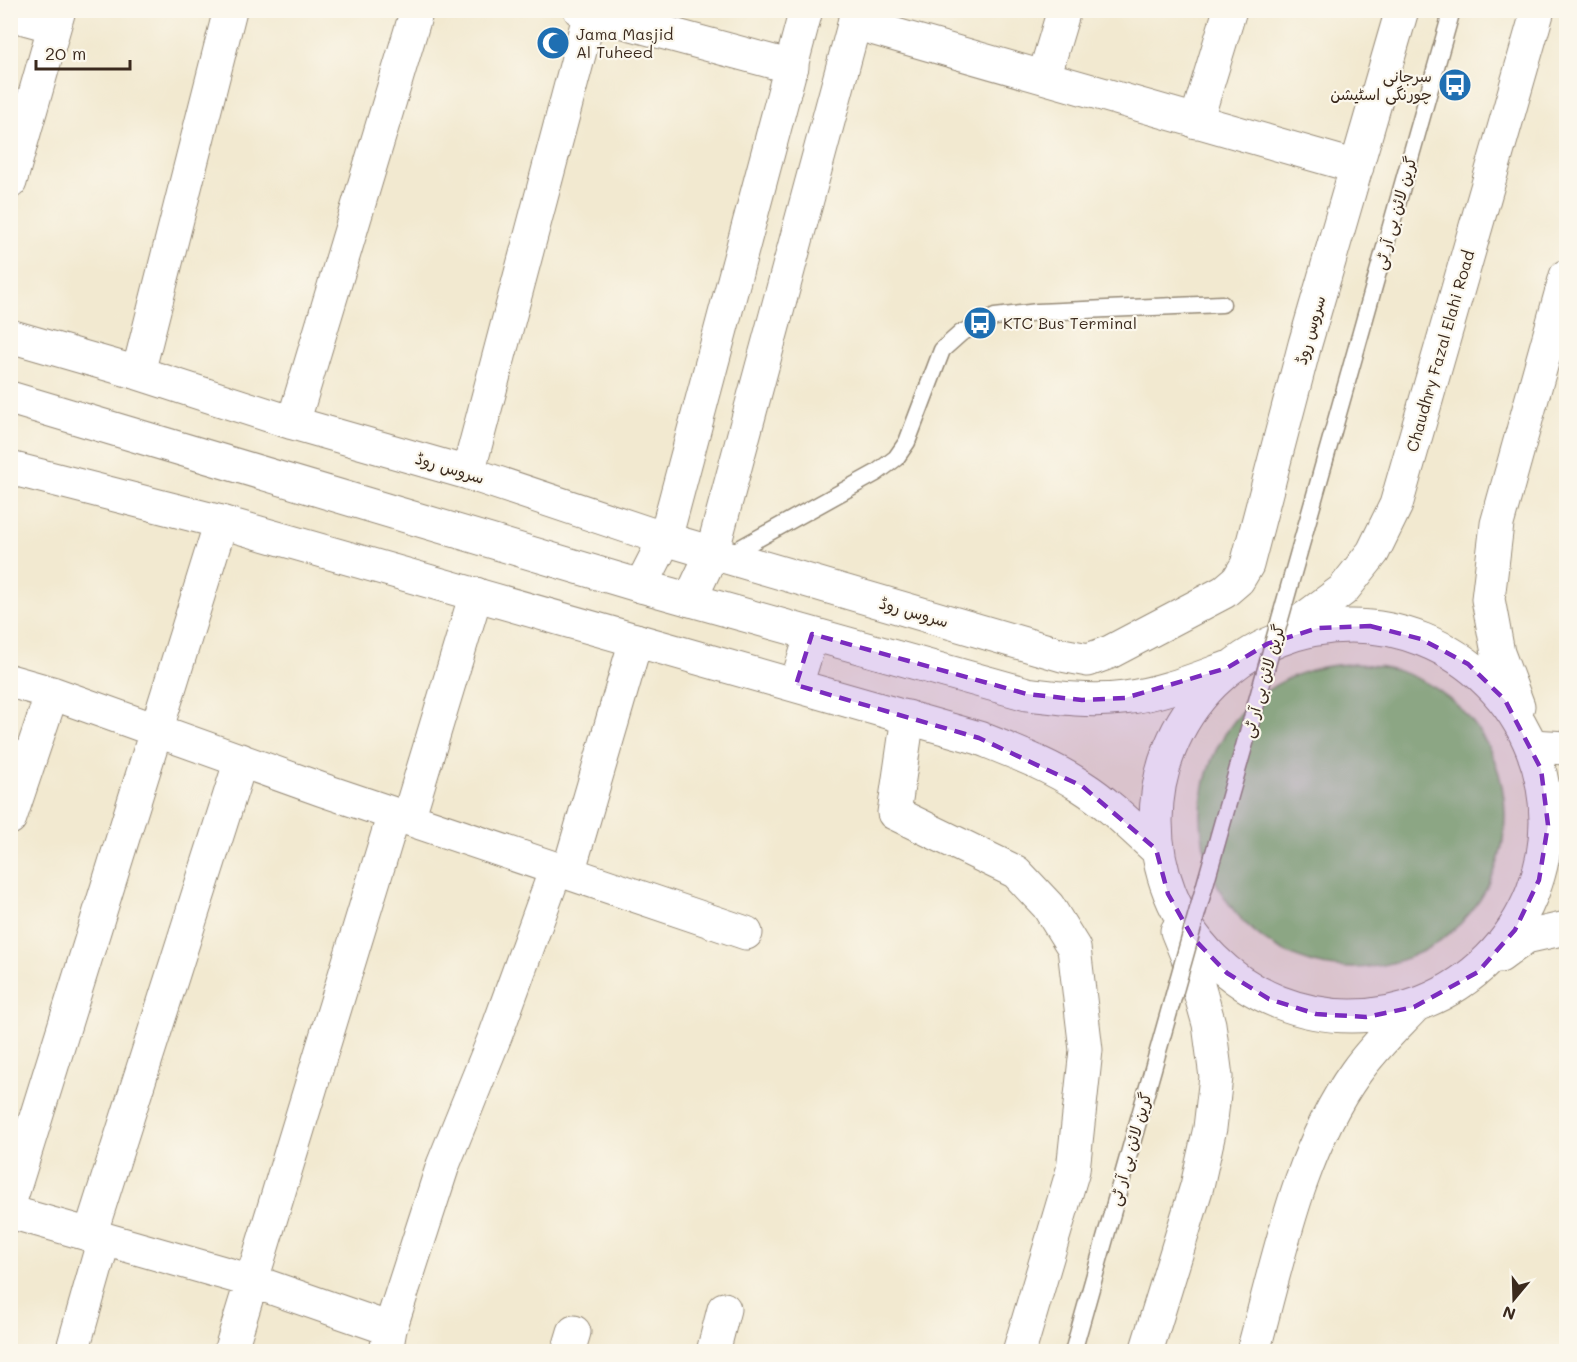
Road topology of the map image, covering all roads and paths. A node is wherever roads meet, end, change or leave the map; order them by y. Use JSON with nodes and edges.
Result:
{"nodes":[{"id":1,"x":230,"y":10,"type":"edge"},
{"id":2,"x":417,"y":10,"type":"edge"},
{"id":3,"x":806,"y":10,"type":"edge"},
{"id":4,"x":1064,"y":10,"type":"edge"},
{"id":5,"x":1230,"y":10,"type":"edge"},
{"id":6,"x":1402,"y":10,"type":"edge"},
{"id":7,"x":1452,"y":10,"type":"edge"},
{"id":8,"x":1538,"y":10,"type":"edge"},
{"id":9,"x":585,"y":12,"type":"edge"},
{"id":10,"x":10,"y":14,"type":"edge"},
{"id":11,"x":856,"y":17,"type":"edge"},
{"id":12,"x":57,"y":18,"type":"edge"},
{"id":13,"x":792,"y":68,"type":"junction"},
{"id":14,"x":1044,"y":77,"type":"junction"},
{"id":15,"x":1197,"y":122,"type":"junction"},
{"id":16,"x":1356,"y":167,"type":"junction"},
{"id":17,"x":10,"y":182,"type":"edge"},
{"id":18,"x":1566,"y":276,"type":"edge"},
{"id":19,"x":1222,"y":304,"type":"dead end"},
{"id":20,"x":10,"y":336,"type":"edge"},
{"id":21,"x":138,"y":373,"type":"junction"},
{"id":22,"x":10,"y":398,"type":"edge"},
{"id":23,"x":293,"y":423,"type":"junction"},
{"id":24,"x":10,"y":468,"type":"edge"},
{"id":25,"x":468,"y":473,"type":"junction"},
{"id":26,"x":221,"y":522,"type":"junction"},
{"id":27,"x":665,"y":539,"type":"junction"},
{"id":28,"x":719,"y":555,"type":"junction"},
{"id":29,"x":641,"y":586,"type":"junction"},
{"id":30,"x":476,"y":594,"type":"junction"},
{"id":31,"x":690,"y":600,"type":"junction"},
{"id":32,"x":812,"y":634,"type":"junction"},
{"id":33,"x":636,"y":640,"type":"junction"},
{"id":34,"x":1267,"y":644,"type":"junction"},
{"id":35,"x":1227,"y":668,"type":"junction"},
{"id":36,"x":10,"y":681,"type":"edge"},
{"id":37,"x":796,"y":685,"type":"junction"},
{"id":38,"x":52,"y":693,"type":"junction"},
{"id":39,"x":908,"y":717,"type":"junction"},
{"id":40,"x":157,"y":729,"type":"junction"},
{"id":41,"x":1566,"y":748,"type":"edge"},
{"id":42,"x":1536,"y":758,"type":"junction"},
{"id":43,"x":241,"y":760,"type":"junction"},
{"id":44,"x":1566,"y":796,"type":"edge"},
{"id":45,"x":401,"y":816,"type":"junction"},
{"id":46,"x":10,"y":818,"type":"edge"},
{"id":47,"x":1156,"y":849,"type":"junction"},
{"id":48,"x":562,"y":871,"type":"junction"},
{"id":49,"x":1168,"y":894,"type":"junction"},
{"id":50,"x":1566,"y":928,"type":"edge"},
{"id":51,"x":746,"y":933,"type":"dead end"},
{"id":52,"x":1478,"y":972,"type":"junction"},
{"id":53,"x":1414,"y":1007,"type":"junction"},
{"id":54,"x":10,"y":1201,"type":"edge"},
{"id":55,"x":10,"y":1212,"type":"edge"},
{"id":56,"x":97,"y":1237,"type":"junction"},
{"id":57,"x":252,"y":1281,"type":"junction"},
{"id":58,"x":724,"y":1309,"type":"dead end"},
{"id":59,"x":388,"y":1340,"type":"edge"},
{"id":60,"x":72,"y":1352,"type":"edge"},
{"id":61,"x":230,"y":1352,"type":"edge"},
{"id":62,"x":713,"y":1352,"type":"edge"},
{"id":63,"x":1020,"y":1352,"type":"edge"},
{"id":64,"x":1072,"y":1352,"type":"edge"},
{"id":65,"x":1146,"y":1352,"type":"edge"},
{"id":66,"x":1253,"y":1352,"type":"edge"}],
"edges":[{"from":1,"to":21,"type":"street"},
{"from":2,"to":23,"type":"street"},
{"from":3,"to":13,"type":"street"},
{"from":4,"to":14,"type":"street"},
{"from":5,"to":15,"type":"street"},
{"from":6,"to":16,"type":"street","name":"سروس روڈ"},
{"from":7,"to":64,"type":"lane","name":"گرین لائن بی آر ٹی","bridge":true},
{"from":8,"to":34,"type":"street","name":"Chaudhry Fazal Elahi Road"},
{"from":9,"to":13,"type":"street"},
{"from":9,"to":25,"type":"street"},
{"from":10,"to":12,"type":"street"},
{"from":11,"to":14,"type":"street"},
{"from":11,"to":28,"type":"street"},
{"from":12,"to":17,"type":"street"},
{"from":13,"to":27,"type":"street"},
{"from":14,"to":15,"type":"street"},
{"from":15,"to":16,"type":"street"},
{"from":16,"to":28,"type":"street","name":"سروس روڈ"},
{"from":18,"to":42,"type":"street"},
{"from":19,"to":28,"type":"lane"},
{"from":20,"to":21,"type":"street","name":"سروس روڈ"},
{"from":21,"to":23,"type":"street","name":"سروس روڈ"},
{"from":22,"to":29,"type":"street"},
{"from":23,"to":25,"type":"street","name":"سروس روڈ"},
{"from":24,"to":26,"type":"street"},
{"from":25,"to":27,"type":"street","name":"سروس روڈ"},
{"from":26,"to":30,"type":"street"},
{"from":26,"to":40,"type":"street"},
{"from":27,"to":28,"type":"street","name":"سروس روڈ"},
{"from":27,"to":29,"type":"street"},
{"from":28,"to":31,"type":"street"},
{"from":29,"to":31,"type":"street"},
{"from":30,"to":33,"type":"street"},
{"from":30,"to":45,"type":"street"},
{"from":31,"to":32,"type":"street"},
{"from":32,"to":35,"type":"street"},
{"from":32,"to":37,"type":"street"},
{"from":33,"to":37,"type":"street"},
{"from":33,"to":48,"type":"street"},
{"from":34,"to":35,"type":"street"},
{"from":34,"to":42,"type":"street"},
{"from":35,"to":47,"type":"street"},
{"from":36,"to":38,"type":"street"},
{"from":37,"to":39,"type":"street"},
{"from":38,"to":40,"type":"street"},
{"from":38,"to":46,"type":"street"},
{"from":39,"to":47,"type":"street"},
{"from":39,"to":63,"type":"street"},
{"from":40,"to":43,"type":"street"},
{"from":40,"to":54,"type":"street"},
{"from":41,"to":42,"type":"street"},
{"from":42,"to":44,"type":"street"},
{"from":42,"to":52,"type":"street"},
{"from":43,"to":45,"type":"street"},
{"from":43,"to":56,"type":"street"},
{"from":45,"to":48,"type":"street"},
{"from":45,"to":57,"type":"street"},
{"from":47,"to":49,"type":"street"},
{"from":48,"to":51,"type":"street"},
{"from":48,"to":59,"type":"street"},
{"from":49,"to":53,"type":"street"},
{"from":49,"to":65,"type":"street"},
{"from":50,"to":52,"type":"street"},
{"from":52,"to":53,"type":"street"},
{"from":53,"to":66,"type":"street"},
{"from":55,"to":56,"type":"street"},
{"from":56,"to":57,"type":"street"},
{"from":56,"to":60,"type":"street"},
{"from":57,"to":59,"type":"street"},
{"from":57,"to":61,"type":"street"},
{"from":58,"to":62,"type":"street"}]}
